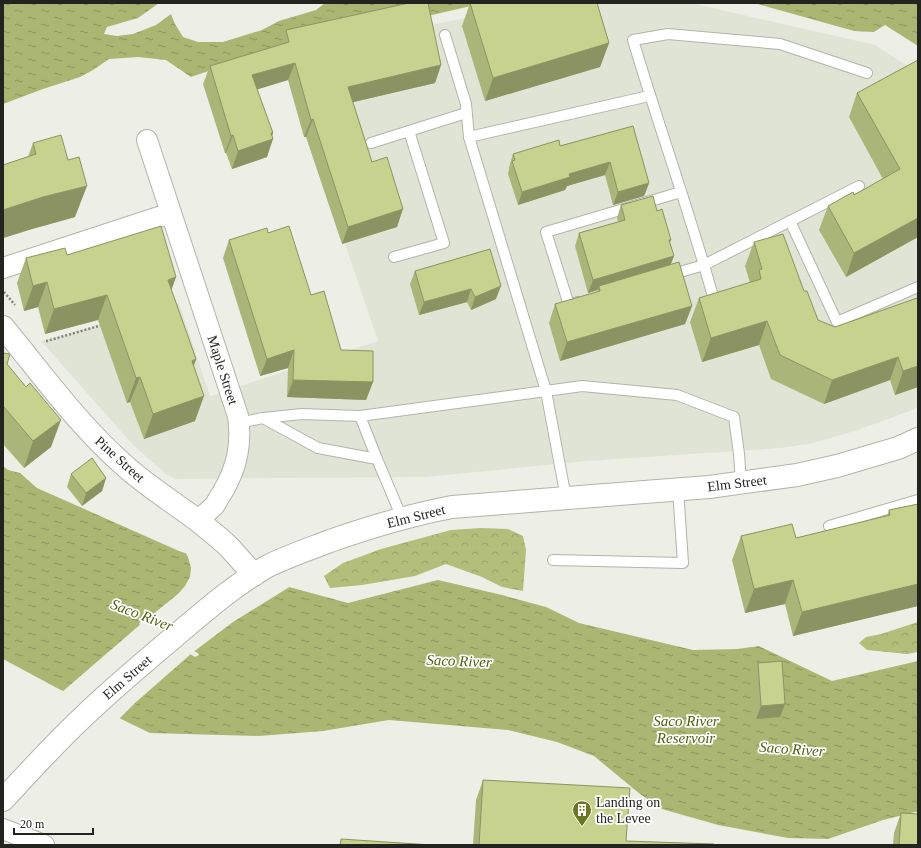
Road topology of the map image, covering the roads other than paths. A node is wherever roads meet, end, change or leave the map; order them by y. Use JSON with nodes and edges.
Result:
{"nodes":[{"id":1,"x":445,"y":35,"type":"dead end"},
{"id":2,"x":867,"y":73,"type":"dead end"},
{"id":3,"x":649,"y":96,"type":"junction"},
{"id":4,"x":466,"y":113,"type":"junction"},
{"id":5,"x":409,"y":131,"type":"junction"},
{"id":6,"x":469,"y":137,"type":"junction"},
{"id":7,"x":147,"y":140,"type":"dead end"},
{"id":8,"x":371,"y":143,"type":"dead end"},
{"id":9,"x":859,"y":186,"type":"dead end"},
{"id":10,"x":681,"y":192,"type":"junction"},
{"id":11,"x":171,"y":213,"type":"junction"},
{"id":12,"x":790,"y":221,"type":"junction"},
{"id":13,"x":394,"y":257,"type":"dead end"},
{"id":14,"x":704,"y":265,"type":"junction"},
{"id":15,"x":3,"y":268,"type":"edge"},
{"id":16,"x":659,"y":278,"type":"edge"},
{"id":17,"x":918,"y":286,"type":"edge"},
{"id":18,"x":584,"y":300,"type":"edge"},
{"id":19,"x":714,"y":300,"type":"edge"},
{"id":20,"x":3,"y":327,"type":"edge"},
{"id":21,"x":546,"y":391,"type":"junction"},
{"id":22,"x":360,"y":416,"type":"junction"},
{"id":23,"x":263,"y":418,"type":"junction"},
{"id":24,"x":239,"y":423,"type":"junction"},
{"id":25,"x":918,"y":439,"type":"edge"},
{"id":26,"x":377,"y":460,"type":"junction"},
{"id":27,"x":741,"y":483,"type":"junction"},
{"id":28,"x":678,"y":489,"type":"junction"},
{"id":29,"x":566,"y":498,"type":"junction"},
{"id":30,"x":918,"y":500,"type":"edge"},
{"id":31,"x":402,"y":518,"type":"junction"},
{"id":32,"x":197,"y":520,"type":"junction"},
{"id":33,"x":828,"y":526,"type":"dead end"},
{"id":34,"x":553,"y":560,"type":"dead end"},
{"id":35,"x":254,"y":575,"type":"junction"},
{"id":36,"x":3,"y":800,"type":"edge"},
{"id":37,"x":3,"y":829,"type":"edge"},
{"id":38,"x":44,"y":845,"type":"edge"}],
"edges":[{"from":1,"to":4,"type":"lane"},
{"from":2,"to":3,"type":"lane"},
{"from":3,"to":6,"type":"lane"},
{"from":3,"to":10,"type":"lane"},
{"from":4,"to":5,"type":"lane"},
{"from":4,"to":6,"type":"lane"},
{"from":5,"to":8,"type":"lane"},
{"from":5,"to":13,"type":"lane"},
{"from":6,"to":21,"type":"lane"},
{"from":7,"to":11,"type":"street","name":"Maple Street"},
{"from":9,"to":12,"type":"lane"},
{"from":10,"to":14,"type":"lane"},
{"from":10,"to":18,"type":"lane"},
{"from":11,"to":15,"type":"street"},
{"from":11,"to":24,"type":"street","name":"Maple Street"},
{"from":12,"to":14,"type":"lane"},
{"from":12,"to":17,"type":"lane"},
{"from":14,"to":16,"type":"lane"},
{"from":14,"to":19,"type":"lane"},
{"from":20,"to":32,"type":"main road","name":"Pine Street"},
{"from":21,"to":22,"type":"lane"},
{"from":21,"to":27,"type":"lane"},
{"from":21,"to":29,"type":"lane"},
{"from":22,"to":23,"type":"lane"},
{"from":22,"to":26,"type":"lane"},
{"from":23,"to":24,"type":"lane"},
{"from":23,"to":26,"type":"lane"},
{"from":24,"to":32,"type":"street","name":"Maple Street"},
{"from":25,"to":27,"type":"main road","name":"Elm Street"},
{"from":26,"to":31,"type":"lane"},
{"from":27,"to":28,"type":"main road","name":"Elm Street"},
{"from":28,"to":29,"type":"main road","name":"Elm Street"},
{"from":28,"to":34,"type":"lane"},
{"from":29,"to":31,"type":"main road","name":"Elm Street"},
{"from":30,"to":33,"type":"lane"},
{"from":31,"to":35,"type":"main road","name":"Elm Street"},
{"from":32,"to":35,"type":"main road","name":"Pine Street"},
{"from":35,"to":36,"type":"main road","name":"Elm Street"},
{"from":37,"to":38,"type":"street"}]}
